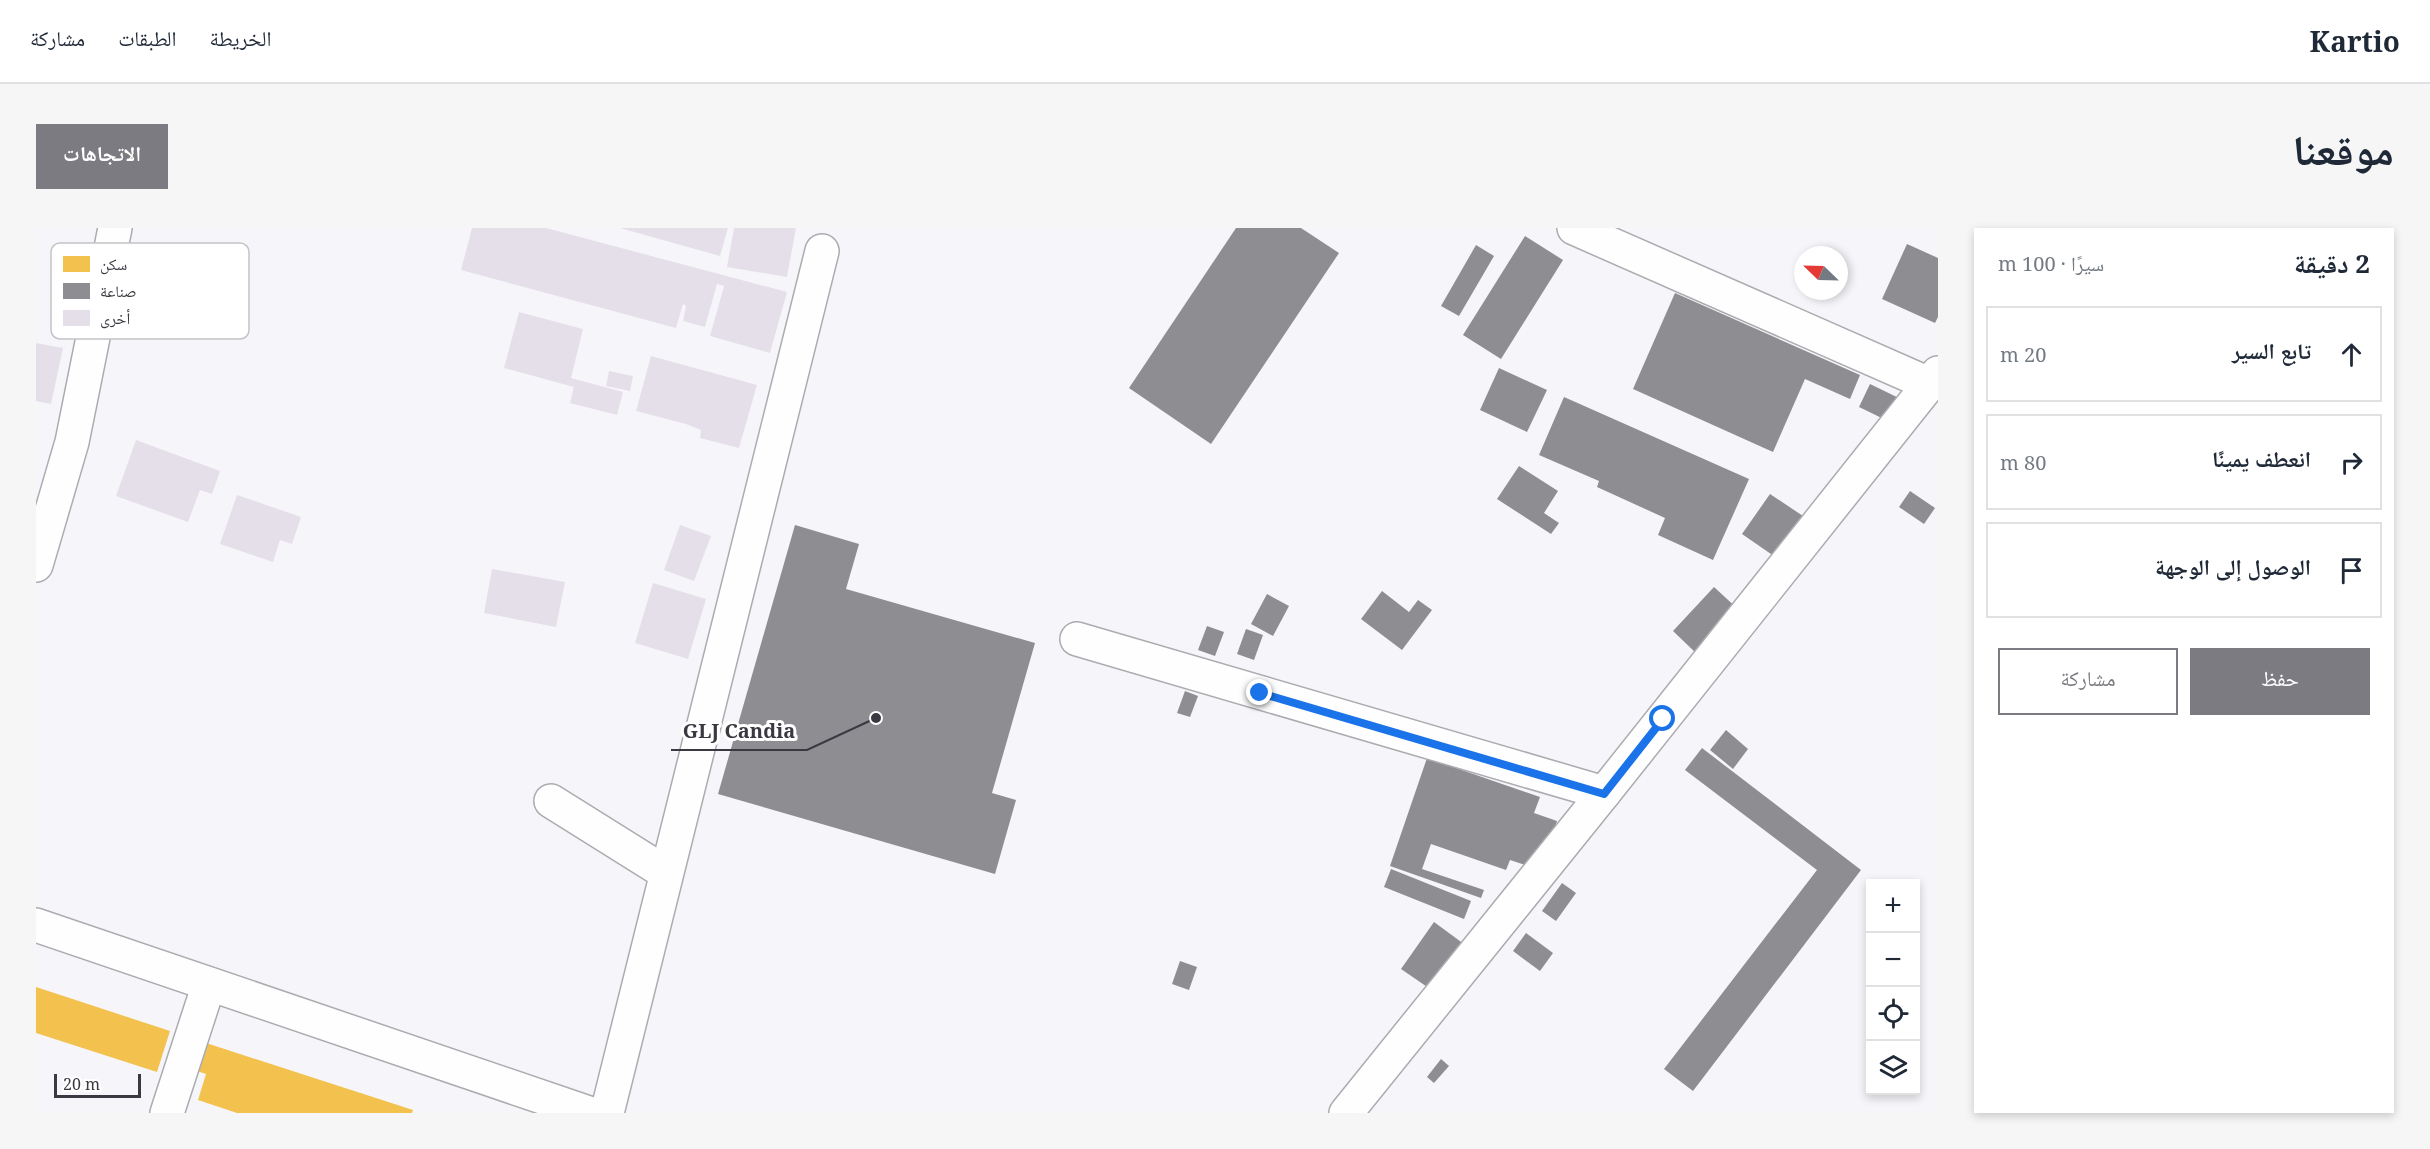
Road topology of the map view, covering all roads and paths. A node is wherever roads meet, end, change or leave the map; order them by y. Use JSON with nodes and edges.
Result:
{"nodes":[{"id":1,"x":116,"y":228,"type":"edge"},
{"id":2,"x":1574,"y":228,"type":"edge"},
{"id":3,"x":113,"y":243,"type":"edge"},
{"id":4,"x":822,"y":251,"type":"dead end"},
{"id":5,"x":93,"y":339,"type":"edge"},
{"id":6,"x":1933,"y":379,"type":"edge"},
{"id":7,"x":36,"y":565,"type":"edge"},
{"id":8,"x":1077,"y":639,"type":"dead end"},
{"id":9,"x":1604,"y":794,"type":"junction"},
{"id":10,"x":551,"y":801,"type":"dead end"},
{"id":11,"x":666,"y":873,"type":"junction"},
{"id":12,"x":36,"y":925,"type":"edge"},
{"id":13,"x":209,"y":984,"type":"junction"},
{"id":14,"x":167,"y":1113,"type":"edge"},
{"id":15,"x":589,"y":1113,"type":"edge"},
{"id":16,"x":606,"y":1113,"type":"edge"},
{"id":17,"x":1346,"y":1113,"type":"edge"}],
"edges":[{"from":1,"to":3,"type":"street"},
{"from":2,"to":6,"type":"street"},
{"from":4,"to":11,"type":"street"},
{"from":5,"to":7,"type":"street"},
{"from":6,"to":9,"type":"street"},
{"from":8,"to":9,"type":"street"},
{"from":9,"to":17,"type":"street"},
{"from":10,"to":11,"type":"street"},
{"from":11,"to":16,"type":"street"},
{"from":12,"to":13,"type":"street"},
{"from":13,"to":14,"type":"street"},
{"from":13,"to":15,"type":"street"}]}
